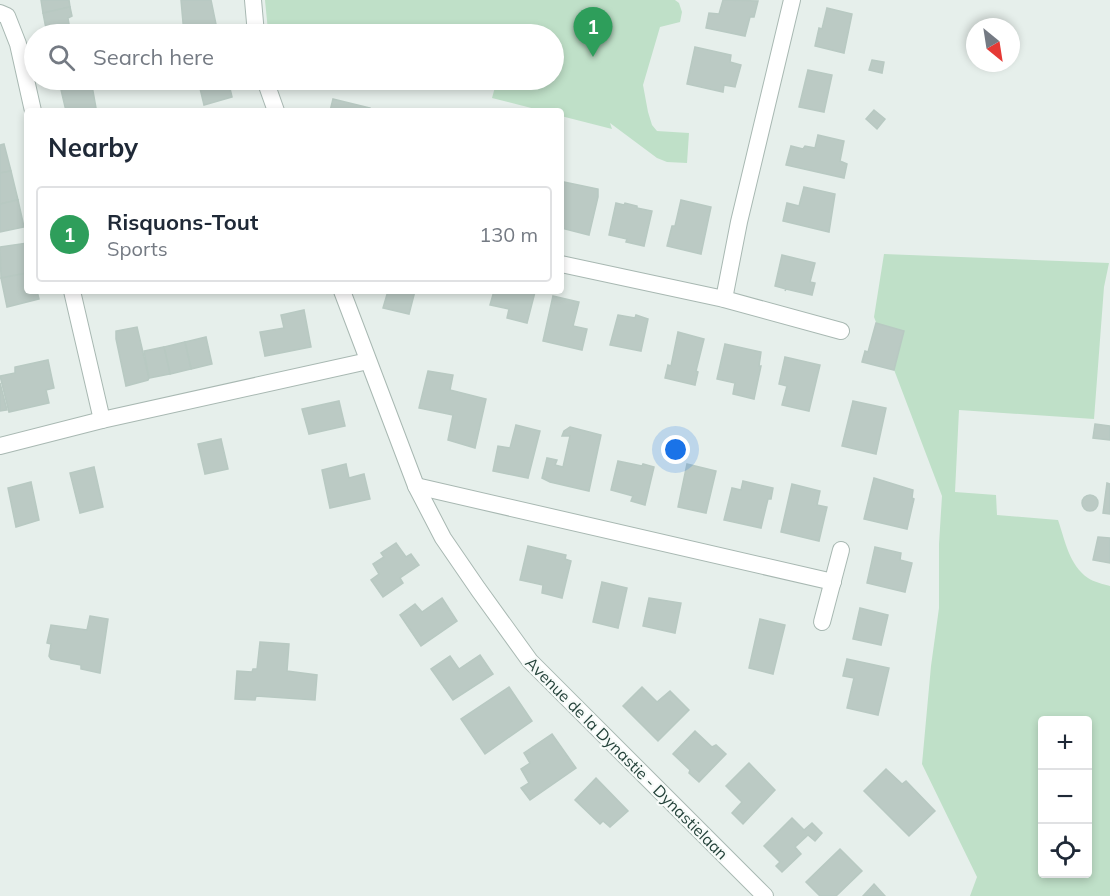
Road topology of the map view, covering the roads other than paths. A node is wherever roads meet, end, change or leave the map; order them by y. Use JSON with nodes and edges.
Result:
{"nodes":[{"id":1,"x":252,"y":0,"type":"edge"},
{"id":2,"x":792,"y":0,"type":"edge"},
{"id":3,"x":0,"y":13,"type":"edge"},
{"id":4,"x":255,"y":24,"type":"edge"},
{"id":5,"x":24,"y":71,"type":"edge"},
{"id":6,"x":28,"y":90,"type":"edge"},
{"id":7,"x":268,"y":90,"type":"edge"},
{"id":8,"x":32,"y":108,"type":"edge"},
{"id":9,"x":275,"y":108,"type":"edge"},
{"id":10,"x":564,"y":265,"type":"edge"},
{"id":11,"x":73,"y":294,"type":"edge"},
{"id":12,"x":343,"y":294,"type":"edge"},
{"id":13,"x":724,"y":299,"type":"junction"},
{"id":14,"x":841,"y":331,"type":"dead end"},
{"id":15,"x":368,"y":361,"type":"junction"},
{"id":16,"x":102,"y":420,"type":"junction"},
{"id":17,"x":0,"y":446,"type":"edge"},
{"id":18,"x":416,"y":486,"type":"junction"},
{"id":19,"x":841,"y":550,"type":"dead end"},
{"id":20,"x":833,"y":582,"type":"junction"},
{"id":21,"x":822,"y":622,"type":"dead end"},
{"id":22,"x":765,"y":896,"type":"edge"}],
"edges":[{"from":1,"to":4,"type":"street"},
{"from":2,"to":13,"type":"street"},
{"from":3,"to":5,"type":"street"},
{"from":6,"to":8,"type":"street"},
{"from":7,"to":9,"type":"street"},
{"from":10,"to":13,"type":"street"},
{"from":11,"to":16,"type":"street"},
{"from":12,"to":15,"type":"street","name":"Avenue de la Dynastie - Dynastielaan"},
{"from":13,"to":14,"type":"street"},
{"from":15,"to":16,"type":"street"},
{"from":15,"to":18,"type":"street","name":"Avenue de la Dynastie - Dynastielaan"},
{"from":16,"to":17,"type":"street"},
{"from":18,"to":20,"type":"street"},
{"from":18,"to":22,"type":"street","name":"Avenue de la Dynastie - Dynastielaan"},
{"from":19,"to":20,"type":"street"},
{"from":20,"to":21,"type":"street"}]}
